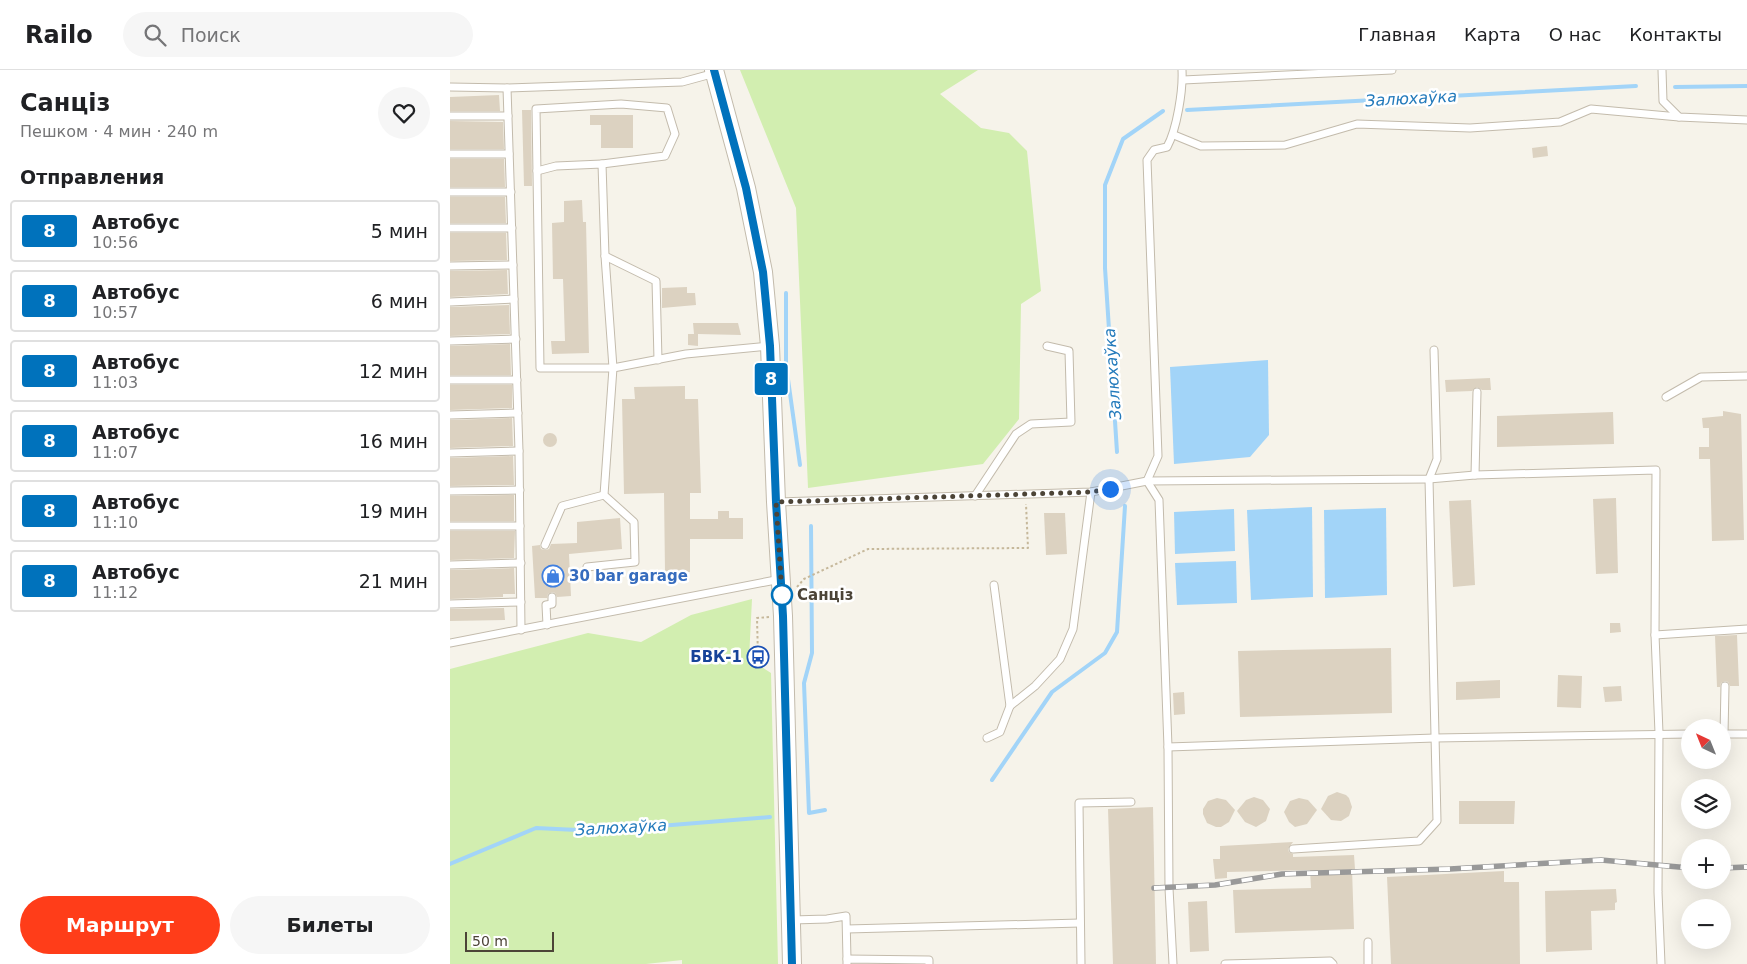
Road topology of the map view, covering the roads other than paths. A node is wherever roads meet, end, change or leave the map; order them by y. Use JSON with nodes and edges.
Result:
{"nodes":[{"id":1,"x":1182,"y":70,"type":"edge"},
{"id":2,"x":1392,"y":70,"type":"edge"},
{"id":3,"x":1662,"y":70,"type":"edge"},
{"id":4,"x":715,"y":71,"type":"edge"},
{"id":5,"x":1183,"y":80,"type":"junction"},
{"id":6,"x":450,"y":87,"type":"edge"},
{"id":7,"x":507,"y":88,"type":"junction"},
{"id":8,"x":450,"y":116,"type":"edge"},
{"id":9,"x":508,"y":116,"type":"junction"},
{"id":10,"x":1679,"y":117,"type":"junction"},
{"id":11,"x":1747,"y":120,"type":"edge"},
{"id":12,"x":1174,"y":135,"type":"junction"},
{"id":13,"x":450,"y":154,"type":"edge"},
{"id":14,"x":509,"y":154,"type":"junction"},
{"id":15,"x":602,"y":164,"type":"junction"},
{"id":16,"x":537,"y":171,"type":"junction"},
{"id":17,"x":450,"y":192,"type":"edge"},
{"id":18,"x":510,"y":192,"type":"junction"},
{"id":19,"x":450,"y":228,"type":"edge"},
{"id":20,"x":512,"y":228,"type":"junction"},
{"id":21,"x":605,"y":256,"type":"junction"},
{"id":22,"x":513,"y":265,"type":"junction"},
{"id":23,"x":450,"y":266,"type":"edge"},
{"id":24,"x":514,"y":299,"type":"junction"},
{"id":25,"x":450,"y":302,"type":"edge"},
{"id":26,"x":516,"y":339,"type":"junction"},
{"id":27,"x":450,"y":340,"type":"edge"},
{"id":28,"x":770,"y":346,"type":"junction"},
{"id":29,"x":1047,"y":346,"type":"dead end"},
{"id":30,"x":1434,"y":350,"type":"dead end"},
{"id":31,"x":658,"y":360,"type":"junction"},
{"id":32,"x":613,"y":368,"type":"junction"},
{"id":33,"x":1747,"y":376,"type":"edge"},
{"id":34,"x":450,"y":380,"type":"edge"},
{"id":35,"x":517,"y":380,"type":"junction"},
{"id":36,"x":1477,"y":392,"type":"dead end"},
{"id":37,"x":1666,"y":397,"type":"dead end"},
{"id":38,"x":518,"y":413,"type":"junction"},
{"id":39,"x":450,"y":415,"type":"edge"},
{"id":40,"x":519,"y":451,"type":"junction"},
{"id":41,"x":450,"y":453,"type":"edge"},
{"id":42,"x":1475,"y":475,"type":"junction"},
{"id":43,"x":1428,"y":479,"type":"junction"},
{"id":44,"x":1147,"y":482,"type":"junction"},
{"id":45,"x":520,"y":490,"type":"junction"},
{"id":46,"x":450,"y":491,"type":"edge"},
{"id":47,"x":1091,"y":492,"type":"junction"},
{"id":48,"x":604,"y":495,"type":"junction"},
{"id":49,"x":975,"y":496,"type":"junction"},
{"id":50,"x":776,"y":502,"type":"junction"},
{"id":51,"x":450,"y":526,"type":"edge"},
{"id":52,"x":520,"y":526,"type":"junction"},
{"id":53,"x":545,"y":545,"type":"dead end"},
{"id":54,"x":520,"y":563,"type":"junction"},
{"id":55,"x":450,"y":565,"type":"edge"},
{"id":56,"x":587,"y":567,"type":"dead end"},
{"id":57,"x":788,"y":584,"type":"junction"},
{"id":58,"x":994,"y":585,"type":"dead end"},
{"id":59,"x":552,"y":597,"type":"dead end"},
{"id":60,"x":521,"y":602,"type":"junction"},
{"id":61,"x":450,"y":604,"type":"edge"},
{"id":62,"x":547,"y":624,"type":"junction"},
{"id":63,"x":1747,"y":629,"type":"edge"},
{"id":64,"x":521,"y":630,"type":"junction"},
{"id":65,"x":1655,"y":635,"type":"junction"},
{"id":66,"x":450,"y":643,"type":"edge"},
{"id":67,"x":1725,"y":686,"type":"dead end"},
{"id":68,"x":1010,"y":706,"type":"junction"},
{"id":69,"x":1724,"y":719,"type":"edge"},
{"id":70,"x":1659,"y":733,"type":"junction"},
{"id":71,"x":1681,"y":734,"type":"edge"},
{"id":72,"x":1731,"y":734,"type":"edge"},
{"id":73,"x":1747,"y":734,"type":"edge"},
{"id":74,"x":987,"y":738,"type":"dead end"},
{"id":75,"x":1435,"y":738,"type":"junction"},
{"id":76,"x":1168,"y":747,"type":"junction"},
{"id":77,"x":1132,"y":802,"type":"dead end"},
{"id":78,"x":1293,"y":849,"type":"dead end"},
{"id":79,"x":792,"y":920,"type":"junction"},
{"id":80,"x":1080,"y":923,"type":"junction"},
{"id":81,"x":847,"y":929,"type":"junction"},
{"id":82,"x":1368,"y":942,"type":"dead end"},
{"id":83,"x":847,"y":961,"type":"edge"},
{"id":84,"x":792,"y":964,"type":"edge"},
{"id":85,"x":929,"y":964,"type":"edge"},
{"id":86,"x":1081,"y":964,"type":"edge"},
{"id":87,"x":1173,"y":964,"type":"edge"},
{"id":88,"x":1225,"y":964,"type":"edge"},
{"id":89,"x":1333,"y":964,"type":"edge"},
{"id":90,"x":1368,"y":964,"type":"edge"},
{"id":91,"x":1661,"y":964,"type":"edge"}],
"edges":[{"from":1,"to":5,"type":"lane"},
{"from":2,"to":5,"type":"lane"},
{"from":3,"to":10,"type":"lane"},
{"from":4,"to":7,"type":"lane"},
{"from":4,"to":28,"type":"street"},
{"from":5,"to":12,"type":"lane"},
{"from":6,"to":7,"type":"lane"},
{"from":7,"to":9,"type":"lane"},
{"from":8,"to":9,"type":"lane"},
{"from":9,"to":14,"type":"lane"},
{"from":10,"to":11,"type":"lane"},
{"from":10,"to":12,"type":"lane"},
{"from":12,"to":44,"type":"lane"},
{"from":13,"to":14,"type":"lane"},
{"from":14,"to":18,"type":"lane"},
{"from":15,"to":16,"type":"lane"},
{"from":15,"to":16,"type":"lane"},
{"from":15,"to":21,"type":"lane"},
{"from":16,"to":32,"type":"lane"},
{"from":17,"to":18,"type":"lane"},
{"from":18,"to":20,"type":"lane"},
{"from":19,"to":20,"type":"lane"},
{"from":20,"to":22,"type":"lane"},
{"from":21,"to":31,"type":"lane"},
{"from":21,"to":32,"type":"lane"},
{"from":22,"to":23,"type":"lane"},
{"from":22,"to":24,"type":"lane"},
{"from":24,"to":25,"type":"lane"},
{"from":24,"to":26,"type":"lane"},
{"from":26,"to":27,"type":"lane"},
{"from":26,"to":35,"type":"lane"},
{"from":28,"to":31,"type":"lane"},
{"from":28,"to":50,"type":"street"},
{"from":29,"to":49,"type":"lane"},
{"from":30,"to":43,"type":"lane"},
{"from":31,"to":32,"type":"lane"},
{"from":32,"to":48,"type":"lane"},
{"from":33,"to":37,"type":"lane"},
{"from":34,"to":35,"type":"lane"},
{"from":35,"to":38,"type":"lane"},
{"from":36,"to":42,"type":"lane"},
{"from":38,"to":39,"type":"lane"},
{"from":38,"to":40,"type":"lane"},
{"from":40,"to":41,"type":"lane"},
{"from":40,"to":45,"type":"lane"},
{"from":42,"to":43,"type":"lane"},
{"from":42,"to":65,"type":"lane"},
{"from":43,"to":44,"type":"lane"},
{"from":43,"to":75,"type":"lane"},
{"from":44,"to":47,"type":"lane"},
{"from":44,"to":76,"type":"lane"},
{"from":45,"to":46,"type":"lane"},
{"from":45,"to":52,"type":"lane"},
{"from":47,"to":49,"type":"lane"},
{"from":47,"to":68,"type":"lane"},
{"from":48,"to":53,"type":"lane"},
{"from":48,"to":56,"type":"lane"},
{"from":49,"to":50,"type":"lane"},
{"from":50,"to":57,"type":"street"},
{"from":51,"to":52,"type":"lane"},
{"from":52,"to":54,"type":"lane"},
{"from":54,"to":55,"type":"lane"},
{"from":54,"to":60,"type":"lane"},
{"from":57,"to":62,"type":"lane"},
{"from":57,"to":79,"type":"street"},
{"from":58,"to":68,"type":"lane"},
{"from":59,"to":62,"type":"lane"},
{"from":60,"to":61,"type":"lane"},
{"from":60,"to":64,"type":"lane"},
{"from":62,"to":64,"type":"lane"},
{"from":63,"to":65,"type":"lane"},
{"from":64,"to":66,"type":"lane"},
{"from":65,"to":70,"type":"lane"},
{"from":67,"to":69,"type":"lane"},
{"from":68,"to":74,"type":"lane"},
{"from":70,"to":71,"type":"lane"},
{"from":70,"to":75,"type":"lane"},
{"from":70,"to":91,"type":"lane"},
{"from":72,"to":73,"type":"lane"},
{"from":75,"to":76,"type":"lane"},
{"from":75,"to":78,"type":"lane"},
{"from":76,"to":87,"type":"lane"},
{"from":77,"to":80,"type":"lane"},
{"from":79,"to":81,"type":"lane"},
{"from":79,"to":84,"type":"street"},
{"from":80,"to":81,"type":"lane"},
{"from":80,"to":86,"type":"lane"},
{"from":81,"to":83,"type":"lane"},
{"from":82,"to":90,"type":"lane"},
{"from":83,"to":85,"type":"lane"},
{"from":88,"to":89,"type":"lane"}]}
